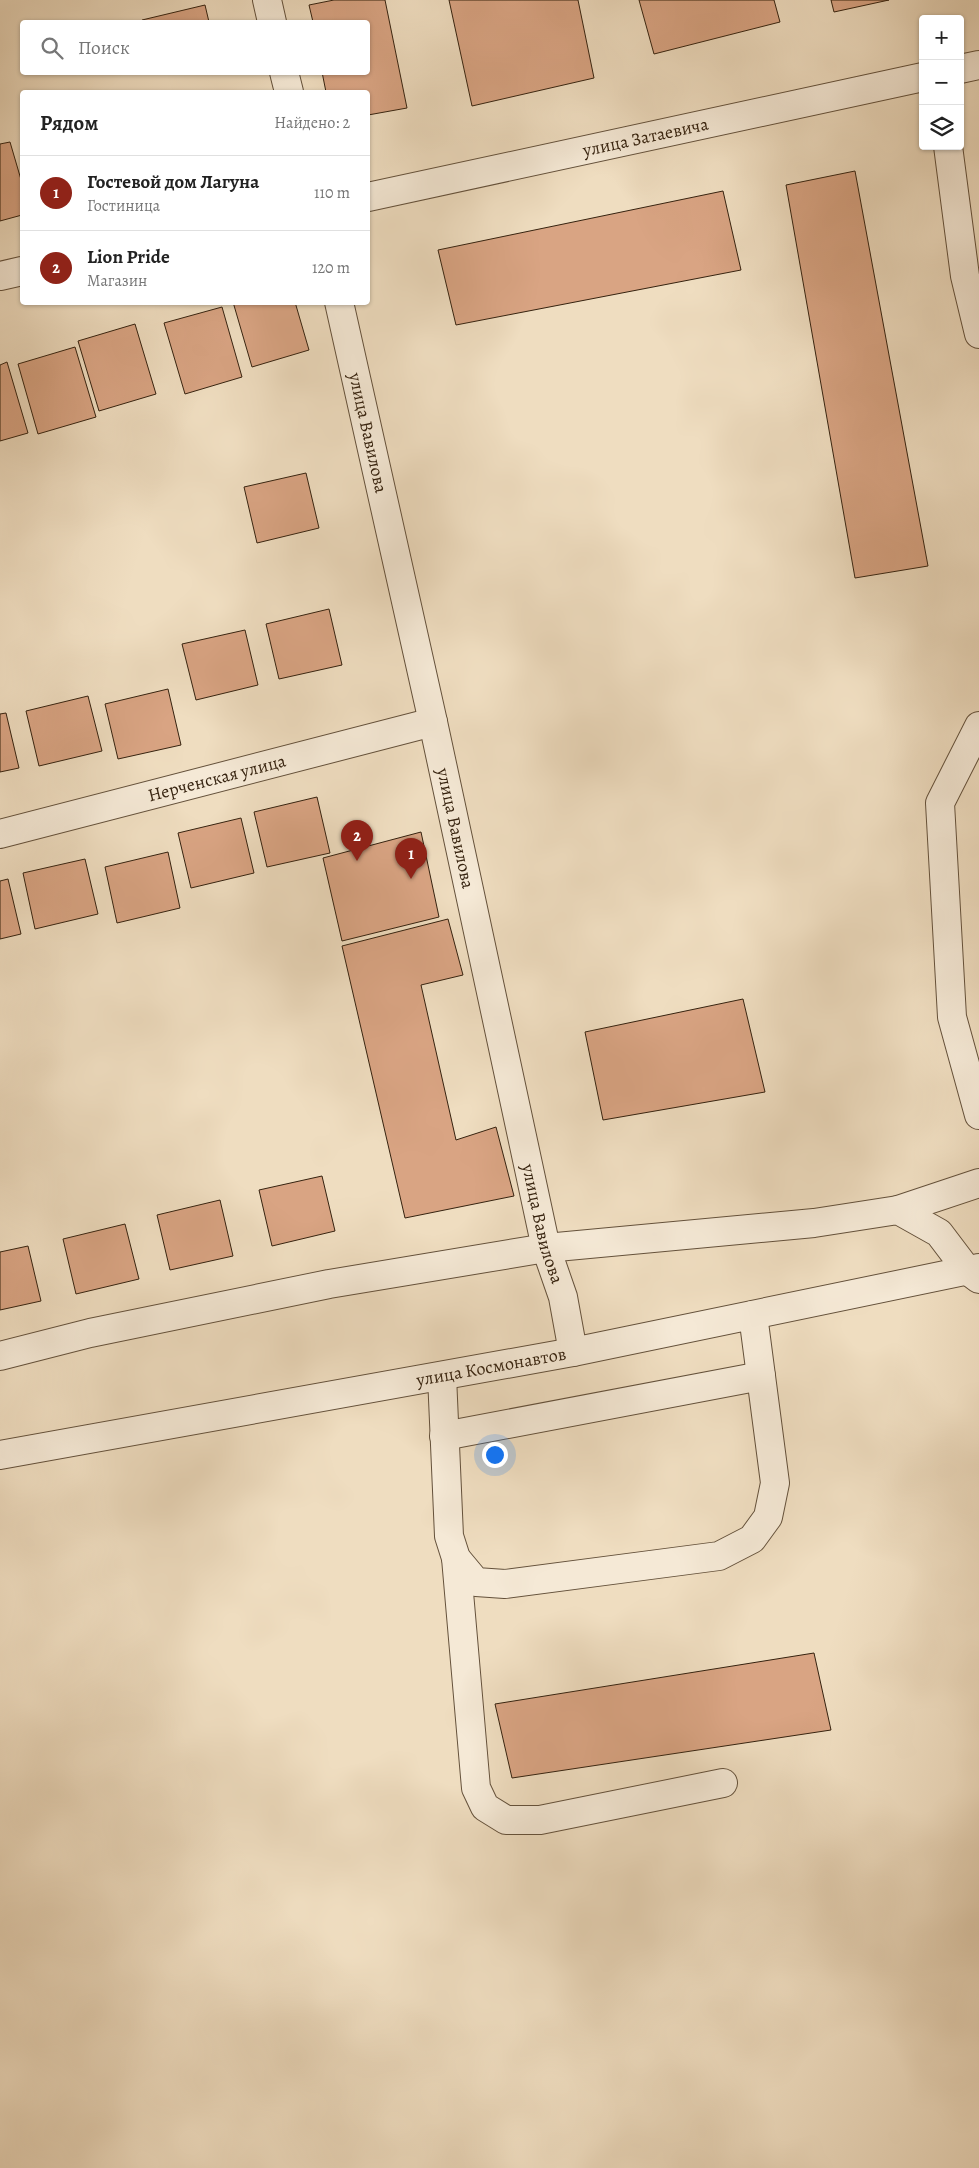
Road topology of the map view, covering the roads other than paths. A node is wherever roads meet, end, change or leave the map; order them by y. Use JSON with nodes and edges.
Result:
{"nodes":[{"id":1,"x":267,"y":0,"type":"edge"},
{"id":2,"x":272,"y":20,"type":"edge"},
{"id":3,"x":979,"y":65,"type":"edge"},
{"id":4,"x":964,"y":68,"type":"edge"},
{"id":5,"x":285,"y":75,"type":"edge"},
{"id":6,"x":919,"y":78,"type":"edge"},
{"id":7,"x":288,"y":90,"type":"edge"},
{"id":8,"x":949,"y":150,"type":"edge"},
{"id":9,"x":370,"y":197,"type":"edge"},
{"id":10,"x":20,"y":271,"type":"edge"},
{"id":11,"x":0,"y":276,"type":"edge"},
{"id":12,"x":340,"y":305,"type":"edge"},
{"id":13,"x":979,"y":334,"type":"edge"},
{"id":14,"x":434,"y":722,"type":"junction"},
{"id":15,"x":979,"y":726,"type":"edge"},
{"id":16,"x":0,"y":834,"type":"edge"},
{"id":17,"x":979,"y":1115,"type":"edge"},
{"id":18,"x":979,"y":1184,"type":"edge"},
{"id":19,"x":898,"y":1210,"type":"junction"},
{"id":20,"x":546,"y":1248,"type":"junction"},
{"id":21,"x":975,"y":1272,"type":"edge"},
{"id":22,"x":753,"y":1314,"type":"junction"},
{"id":23,"x":573,"y":1352,"type":"junction"},
{"id":24,"x":0,"y":1356,"type":"edge"},
{"id":25,"x":442,"y":1376,"type":"junction"},
{"id":26,"x":761,"y":1376,"type":"junction"},
{"id":27,"x":444,"y":1436,"type":"junction"},
{"id":28,"x":0,"y":1455,"type":"edge"},
{"id":29,"x":456,"y":1558,"type":"junction"},
{"id":30,"x":723,"y":1784,"type":"dead end"}],
"edges":[{"from":1,"to":2,"type":"street"},
{"from":3,"to":4,"type":"street"},
{"from":5,"to":7,"type":"street"},
{"from":6,"to":9,"type":"street","name":"улица Затаевича"},
{"from":8,"to":13,"type":"street"},
{"from":10,"to":11,"type":"street"},
{"from":12,"to":14,"type":"street","name":"улица Вавилова"},
{"from":14,"to":16,"type":"street","name":"Нерченская улица"},
{"from":14,"to":20,"type":"street","name":"улица Вавилова"},
{"from":15,"to":17,"type":"street"},
{"from":18,"to":19,"type":"street"},
{"from":19,"to":20,"type":"street"},
{"from":19,"to":21,"type":"street"},
{"from":20,"to":23,"type":"street","name":"улица Вавилова"},
{"from":20,"to":24,"type":"street"},
{"from":21,"to":22,"type":"street","name":"улица Космонавтов"},
{"from":22,"to":23,"type":"street","name":"улица Космонавтов"},
{"from":22,"to":26,"type":"street"},
{"from":23,"to":25,"type":"street","name":"улица Космонавтов"},
{"from":25,"to":27,"type":"street"},
{"from":25,"to":28,"type":"street","name":"улица Космонавтов"},
{"from":26,"to":27,"type":"street"},
{"from":26,"to":29,"type":"street"},
{"from":27,"to":29,"type":"street"},
{"from":29,"to":30,"type":"street"}]}
